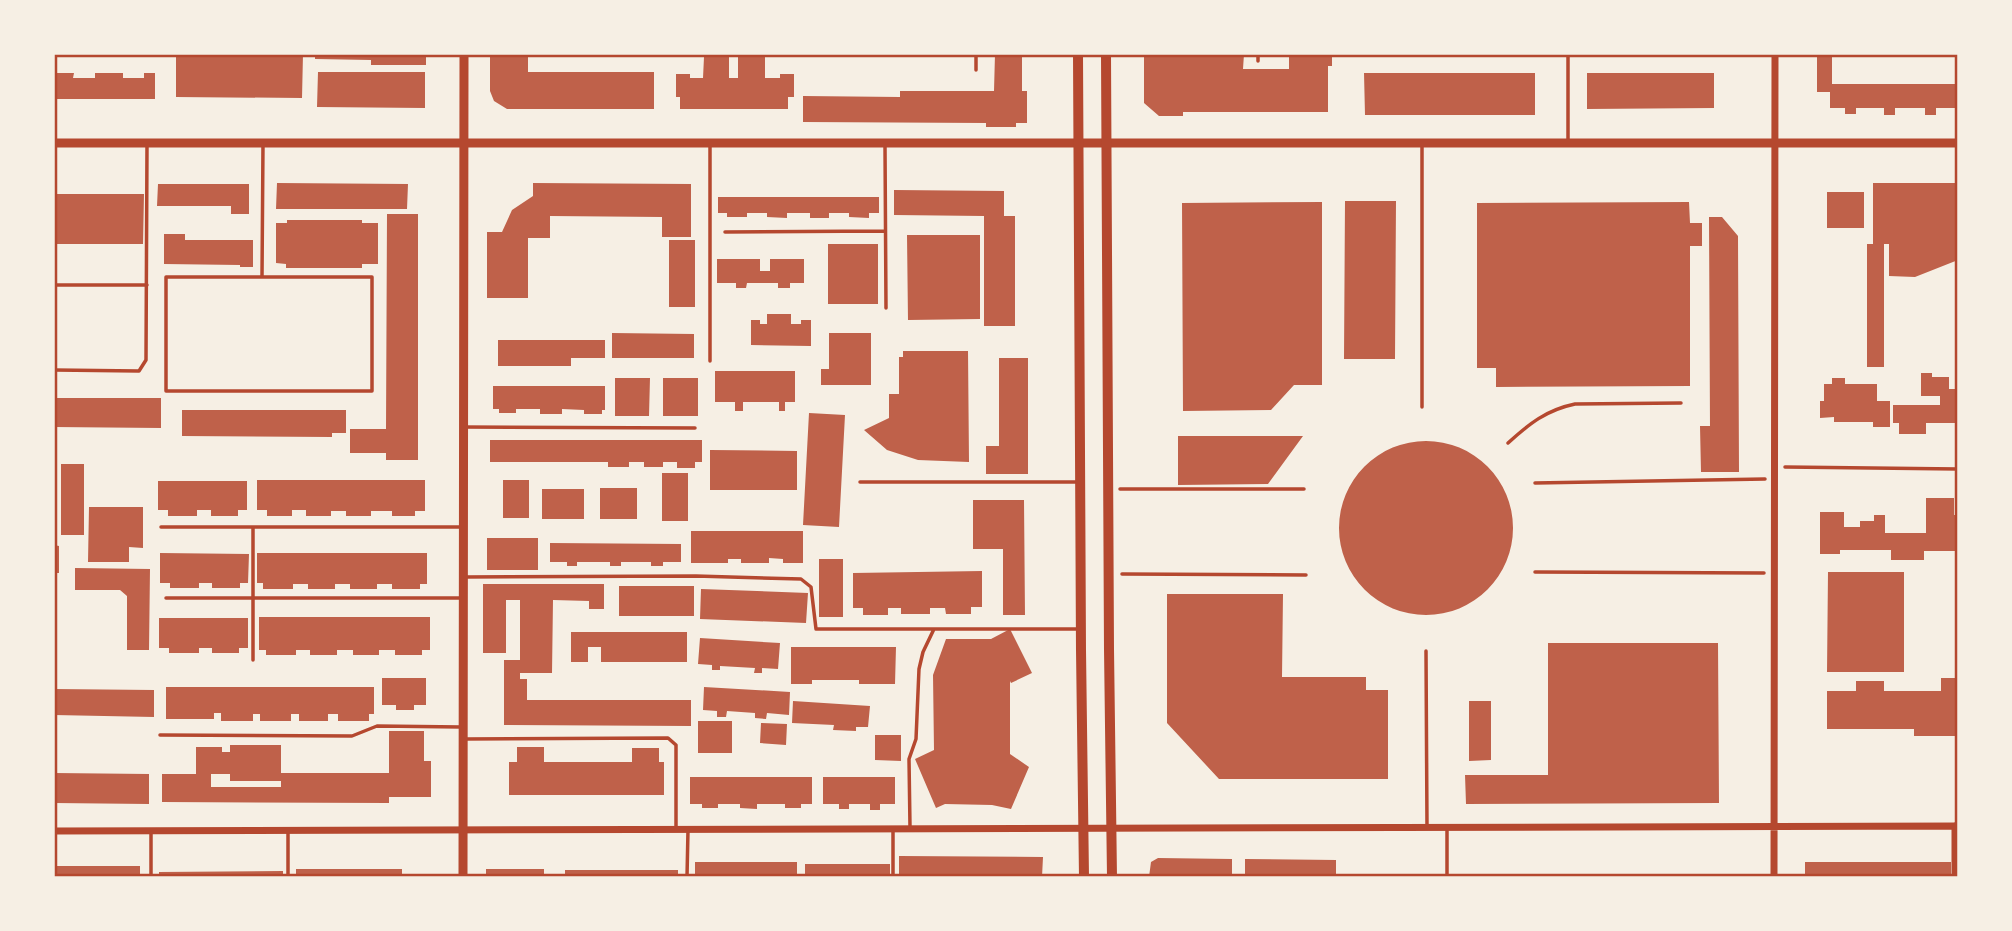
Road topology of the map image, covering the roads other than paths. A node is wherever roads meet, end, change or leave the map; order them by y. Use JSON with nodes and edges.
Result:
{"nodes":[{"id":1,"x":464,"y":54,"type":"edge"},
{"id":2,"x":976,"y":54,"type":"edge"},
{"id":3,"x":1078,"y":54,"type":"edge"},
{"id":4,"x":1106,"y":54,"type":"edge"},
{"id":5,"x":1258,"y":54,"type":"edge"},
{"id":6,"x":1568,"y":54,"type":"edge"},
{"id":7,"x":1775,"y":54,"type":"edge"},
{"id":8,"x":1258,"y":61,"type":"dead end"},
{"id":9,"x":976,"y":70,"type":"dead end"},
{"id":10,"x":54,"y":143,"type":"edge"},
{"id":11,"x":147,"y":143,"type":"junction"},
{"id":12,"x":1568,"y":143,"type":"junction"},
{"id":13,"x":1774,"y":143,"type":"junction"},
{"id":14,"x":1958,"y":143,"type":"edge"},
{"id":15,"x":262,"y":144,"type":"junction"},
{"id":16,"x":464,"y":144,"type":"junction"},
{"id":17,"x":710,"y":144,"type":"junction"},
{"id":18,"x":885,"y":144,"type":"junction"},
{"id":19,"x":1079,"y":144,"type":"junction"},
{"id":20,"x":1107,"y":144,"type":"junction"},
{"id":21,"x":1422,"y":144,"type":"junction"},
{"id":22,"x":885,"y":231,"type":"junction"},
{"id":23,"x":725,"y":232,"type":"dead end"},
{"id":24,"x":262,"y":277,"type":"junction"},
{"id":25,"x":54,"y":285,"type":"edge"},
{"id":26,"x":147,"y":285,"type":"junction"},
{"id":27,"x":886,"y":308,"type":"dead end"},
{"id":28,"x":710,"y":361,"type":"dead end"},
{"id":29,"x":54,"y":370,"type":"edge"},
{"id":30,"x":1681,"y":403,"type":"dead end"},
{"id":31,"x":1422,"y":407,"type":"dead end"},
{"id":32,"x":463,"y":427,"type":"junction"},
{"id":33,"x":695,"y":428,"type":"dead end"},
{"id":34,"x":1508,"y":443,"type":"dead end"},
{"id":35,"x":860,"y":482,"type":"dead end"},
{"id":36,"x":1080,"y":482,"type":"junction"},
{"id":37,"x":161,"y":527,"type":"dead end"},
{"id":38,"x":253,"y":527,"type":"junction"},
{"id":39,"x":463,"y":527,"type":"junction"},
{"id":40,"x":463,"y":577,"type":"junction"},
{"id":41,"x":166,"y":598,"type":"dead end"},
{"id":42,"x":253,"y":598,"type":"junction"},
{"id":43,"x":463,"y":598,"type":"junction"},
{"id":44,"x":934,"y":629,"type":"junction"},
{"id":45,"x":1081,"y":629,"type":"junction"},
{"id":46,"x":1426,"y":651,"type":"dead end"},
{"id":47,"x":253,"y":660,"type":"dead end"},
{"id":48,"x":463,"y":727,"type":"junction"},
{"id":49,"x":160,"y":735,"type":"dead end"},
{"id":50,"x":463,"y":739,"type":"junction"},
{"id":51,"x":1956,"y":826,"type":"edge"},
{"id":52,"x":1774,"y":827,"type":"junction"},
{"id":53,"x":1427,"y":828,"type":"junction"},
{"id":54,"x":1447,"y":828,"type":"junction"},
{"id":55,"x":1084,"y":829,"type":"junction"},
{"id":56,"x":1112,"y":829,"type":"junction"},
{"id":57,"x":463,"y":830,"type":"junction"},
{"id":58,"x":676,"y":830,"type":"junction"},
{"id":59,"x":688,"y":830,"type":"junction"},
{"id":60,"x":893,"y":830,"type":"junction"},
{"id":61,"x":910,"y":830,"type":"junction"},
{"id":62,"x":54,"y":831,"type":"edge"},
{"id":63,"x":151,"y":831,"type":"junction"},
{"id":64,"x":288,"y":831,"type":"junction"},
{"id":65,"x":151,"y":877,"type":"edge"},
{"id":66,"x":288,"y":877,"type":"edge"},
{"id":67,"x":463,"y":877,"type":"edge"},
{"id":68,"x":687,"y":877,"type":"edge"},
{"id":69,"x":893,"y":877,"type":"edge"},
{"id":70,"x":1084,"y":877,"type":"edge"},
{"id":71,"x":1112,"y":877,"type":"edge"},
{"id":72,"x":1447,"y":877,"type":"edge"},
{"id":73,"x":1774,"y":877,"type":"edge"},
{"id":74,"x":1955,"y":877,"type":"edge"}],
"edges":[{"from":1,"to":16,"type":"street"},
{"from":2,"to":9,"type":"lane"},
{"from":3,"to":19,"type":"main road"},
{"from":4,"to":20,"type":"main road"},
{"from":5,"to":8,"type":"lane"},
{"from":6,"to":12,"type":"lane"},
{"from":7,"to":13,"type":"street"},
{"from":10,"to":11,"type":"street"},
{"from":11,"to":15,"type":"street"},
{"from":11,"to":26,"type":"lane"},
{"from":12,"to":13,"type":"street"},
{"from":12,"to":21,"type":"street"},
{"from":13,"to":14,"type":"street"},
{"from":13,"to":52,"type":"street"},
{"from":15,"to":16,"type":"street"},
{"from":15,"to":24,"type":"lane"},
{"from":16,"to":17,"type":"street"},
{"from":16,"to":32,"type":"street"},
{"from":17,"to":18,"type":"street"},
{"from":17,"to":28,"type":"lane"},
{"from":18,"to":19,"type":"street"},
{"from":18,"to":22,"type":"lane"},
{"from":19,"to":20,"type":"street"},
{"from":19,"to":36,"type":"main road"},
{"from":20,"to":21,"type":"street"},
{"from":20,"to":56,"type":"main road"},
{"from":21,"to":31,"type":"lane"},
{"from":22,"to":23,"type":"lane"},
{"from":22,"to":27,"type":"lane"},
{"from":24,"to":24,"type":"lane"},
{"from":25,"to":26,"type":"lane"},
{"from":26,"to":29,"type":"lane"},
{"from":30,"to":34,"type":"lane"},
{"from":32,"to":33,"type":"lane"},
{"from":32,"to":39,"type":"street"},
{"from":35,"to":36,"type":"lane"},
{"from":36,"to":45,"type":"main road"},
{"from":37,"to":38,"type":"lane"},
{"from":38,"to":39,"type":"lane"},
{"from":38,"to":42,"type":"lane"},
{"from":39,"to":40,"type":"street"},
{"from":40,"to":43,"type":"street"},
{"from":40,"to":44,"type":"lane"},
{"from":41,"to":42,"type":"lane"},
{"from":42,"to":43,"type":"lane"},
{"from":42,"to":47,"type":"lane"},
{"from":43,"to":48,"type":"street"},
{"from":44,"to":45,"type":"lane"},
{"from":44,"to":61,"type":"lane"},
{"from":45,"to":55,"type":"main road"},
{"from":46,"to":53,"type":"lane"},
{"from":48,"to":49,"type":"lane"},
{"from":48,"to":50,"type":"street"},
{"from":50,"to":57,"type":"street"},
{"from":50,"to":58,"type":"lane"},
{"from":51,"to":52,"type":"street"},
{"from":51,"to":74,"type":"street"},
{"from":52,"to":54,"type":"street"},
{"from":52,"to":73,"type":"street"},
{"from":53,"to":54,"type":"street"},
{"from":53,"to":56,"type":"street"},
{"from":54,"to":72,"type":"lane"},
{"from":55,"to":56,"type":"street"},
{"from":55,"to":61,"type":"street"},
{"from":55,"to":70,"type":"main road"},
{"from":56,"to":71,"type":"main road"},
{"from":57,"to":58,"type":"street"},
{"from":57,"to":64,"type":"street"},
{"from":57,"to":67,"type":"street"},
{"from":58,"to":59,"type":"street"},
{"from":59,"to":60,"type":"street"},
{"from":59,"to":68,"type":"lane"},
{"from":60,"to":61,"type":"street"},
{"from":60,"to":69,"type":"lane"},
{"from":62,"to":63,"type":"street"},
{"from":63,"to":64,"type":"street"},
{"from":63,"to":65,"type":"lane"},
{"from":64,"to":66,"type":"lane"}]}
